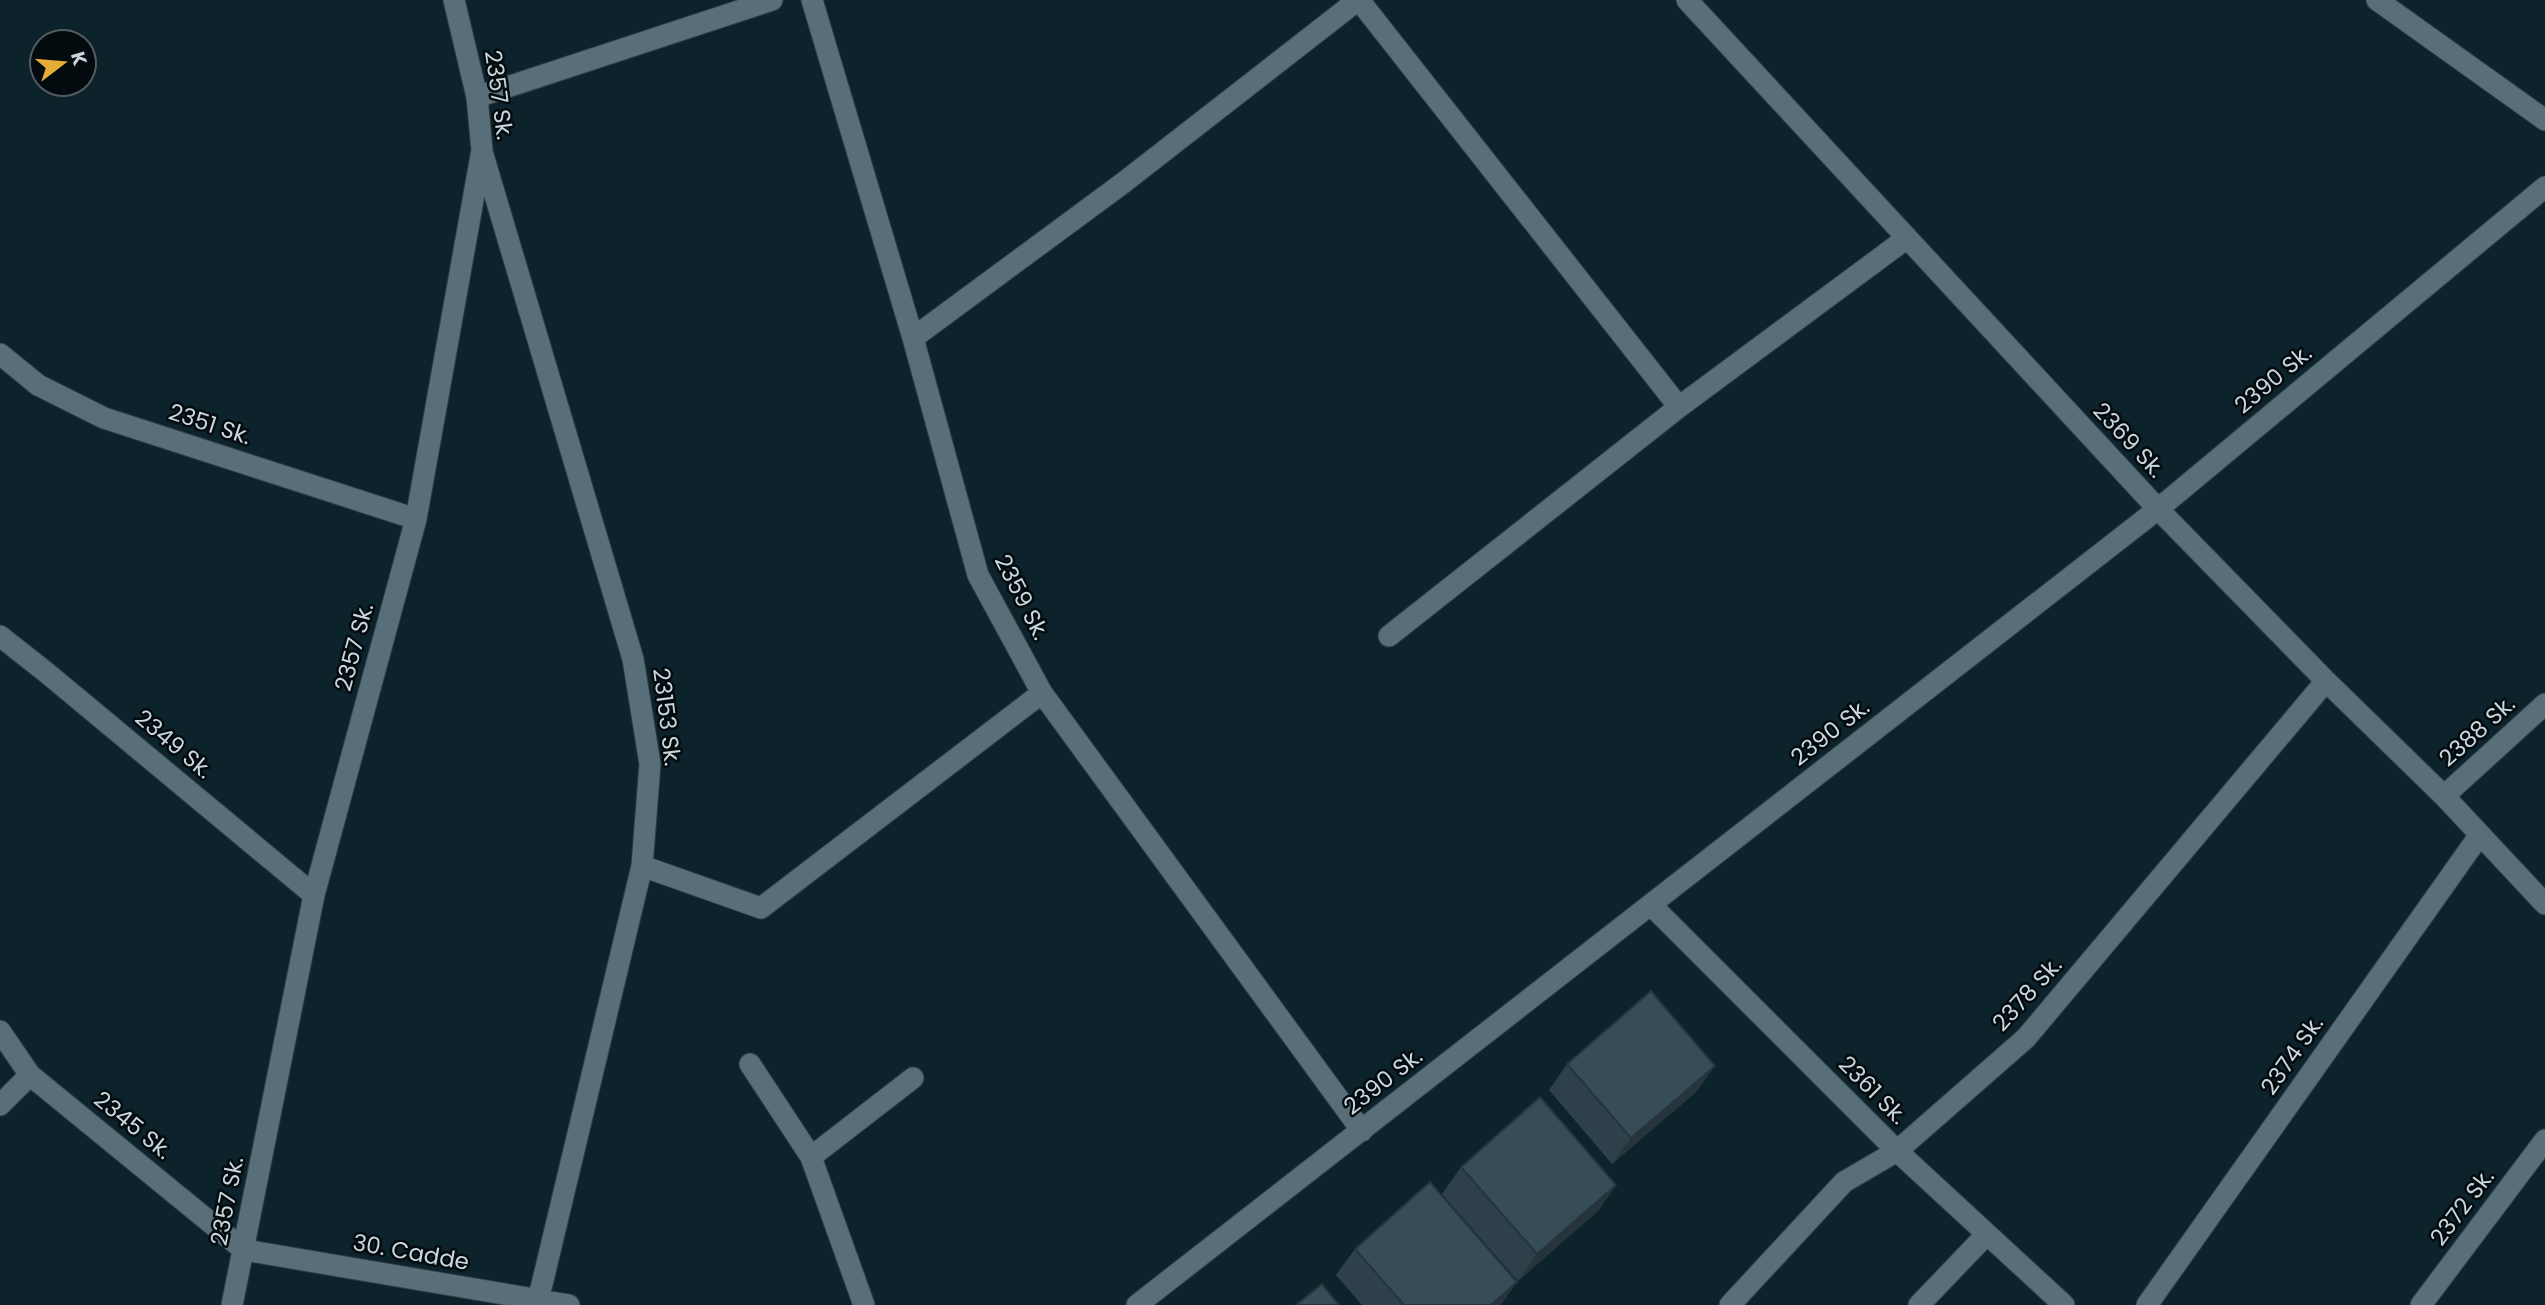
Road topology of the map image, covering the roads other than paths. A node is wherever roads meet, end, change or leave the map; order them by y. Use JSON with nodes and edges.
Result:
{"nodes":[{"id":1,"x":454,"y":0,"type":"edge"},
{"id":2,"x":772,"y":0,"type":"edge"},
{"id":3,"x":812,"y":0,"type":"edge"},
{"id":4,"x":1359,"y":0,"type":"edge"},
{"id":5,"x":1687,"y":0,"type":"edge"},
{"id":6,"x":2377,"y":0,"type":"edge"},
{"id":7,"x":478,"y":97,"type":"junction"},
{"id":8,"x":2545,"y":120,"type":"edge"},
{"id":9,"x":482,"y":150,"type":"junction"},
{"id":10,"x":2545,"y":187,"type":"edge"},
{"id":11,"x":1907,"y":238,"type":"junction"},
{"id":12,"x":913,"y":338,"type":"junction"},
{"id":13,"x":0,"y":354,"type":"edge"},
{"id":14,"x":1679,"y":407,"type":"junction"},
{"id":15,"x":2158,"y":509,"type":"junction"},
{"id":16,"x":416,"y":519,"type":"junction"},
{"id":17,"x":0,"y":636,"type":"edge"},
{"id":18,"x":1388,"y":636,"type":"dead end"},
{"id":19,"x":2326,"y":681,"type":"junction"},
{"id":20,"x":1042,"y":693,"type":"junction"},
{"id":21,"x":2545,"y":704,"type":"edge"},
{"id":22,"x":2444,"y":796,"type":"junction"},
{"id":23,"x":2479,"y":836,"type":"junction"},
{"id":24,"x":642,"y":866,"type":"junction"},
{"id":25,"x":314,"y":895,"type":"junction"},
{"id":26,"x":2545,"y":904,"type":"edge"},
{"id":27,"x":1651,"y":905,"type":"junction"},
{"id":28,"x":0,"y":1031,"type":"edge"},
{"id":29,"x":750,"y":1064,"type":"dead end"},
{"id":30,"x":30,"y":1076,"type":"junction"},
{"id":31,"x":914,"y":1078,"type":"dead end"},
{"id":32,"x":0,"y":1105,"type":"edge"},
{"id":33,"x":1362,"y":1130,"type":"junction"},
{"id":34,"x":2545,"y":1140,"type":"edge"},
{"id":35,"x":1896,"y":1151,"type":"junction"},
{"id":36,"x":811,"y":1157,"type":"junction"},
{"id":37,"x":1986,"y":1235,"type":"junction"},
{"id":38,"x":244,"y":1250,"type":"junction"},
{"id":39,"x":538,"y":1301,"type":"junction"},
{"id":40,"x":232,"y":1305,"type":"edge"},
{"id":41,"x":569,"y":1305,"type":"edge"},
{"id":42,"x":864,"y":1305,"type":"edge"},
{"id":43,"x":1137,"y":1305,"type":"edge"},
{"id":44,"x":1730,"y":1305,"type":"edge"},
{"id":45,"x":1919,"y":1305,"type":"edge"},
{"id":46,"x":2064,"y":1305,"type":"edge"},
{"id":47,"x":2147,"y":1305,"type":"edge"},
{"id":48,"x":2421,"y":1305,"type":"edge"}],
"edges":[{"from":1,"to":7,"type":"street","name":"2357 Sk."},
{"from":2,"to":7,"type":"street"},
{"from":3,"to":12,"type":"street","name":"2359 Sk."},
{"from":4,"to":12,"type":"street"},
{"from":4,"to":14,"type":"street"},
{"from":5,"to":11,"type":"street","name":"2369 Sk."},
{"from":6,"to":8,"type":"street"},
{"from":7,"to":9,"type":"street","name":"2357 Sk."},
{"from":9,"to":16,"type":"street","name":"2357 Sk."},
{"from":9,"to":24,"type":"street","name":"23153 Sk."},
{"from":10,"to":15,"type":"street","name":"2390 Sk."},
{"from":11,"to":14,"type":"street"},
{"from":11,"to":15,"type":"street","name":"2369 Sk."},
{"from":12,"to":20,"type":"street","name":"2359 Sk."},
{"from":13,"to":16,"type":"street","name":"2351 Sk."},
{"from":14,"to":18,"type":"street"},
{"from":15,"to":19,"type":"street","name":"2369 Sk."},
{"from":15,"to":27,"type":"street","name":"2390 Sk."},
{"from":16,"to":25,"type":"street","name":"2357 Sk."},
{"from":17,"to":25,"type":"street","name":"2349 Sk."},
{"from":19,"to":22,"type":"street","name":"2369 Sk."},
{"from":19,"to":35,"type":"street","name":"2378 Sk."},
{"from":20,"to":24,"type":"street"},
{"from":20,"to":33,"type":"street","name":"2359 Sk."},
{"from":21,"to":22,"type":"street","name":"2388 Sk."},
{"from":22,"to":23,"type":"street","name":"2369 Sk."},
{"from":23,"to":26,"type":"street","name":"2369 Sk."},
{"from":23,"to":47,"type":"street","name":"2374 Sk."},
{"from":24,"to":39,"type":"street","name":"23153 Sk."},
{"from":25,"to":38,"type":"street","name":"2357 Sk."},
{"from":27,"to":33,"type":"street","name":"2390 Sk."},
{"from":27,"to":35,"type":"street","name":"2361 Sk."},
{"from":28,"to":30,"type":"street","name":"2345 Sk."},
{"from":29,"to":36,"type":"street"},
{"from":30,"to":32,"type":"street"},
{"from":30,"to":38,"type":"street","name":"2345 Sk."},
{"from":31,"to":36,"type":"street"},
{"from":33,"to":43,"type":"street","name":"2390 Sk."},
{"from":34,"to":48,"type":"street","name":"2372 Sk."},
{"from":35,"to":37,"type":"street","name":"2361 Sk."},
{"from":35,"to":44,"type":"street","name":"2378 Sk."},
{"from":36,"to":42,"type":"street"},
{"from":37,"to":45,"type":"street"},
{"from":37,"to":46,"type":"street","name":"2361 Sk."},
{"from":38,"to":39,"type":"street","name":"30. Cadde"},
{"from":38,"to":40,"type":"street","name":"2357 Sk."},
{"from":39,"to":41,"type":"street","name":"30. Cadde"}]}
